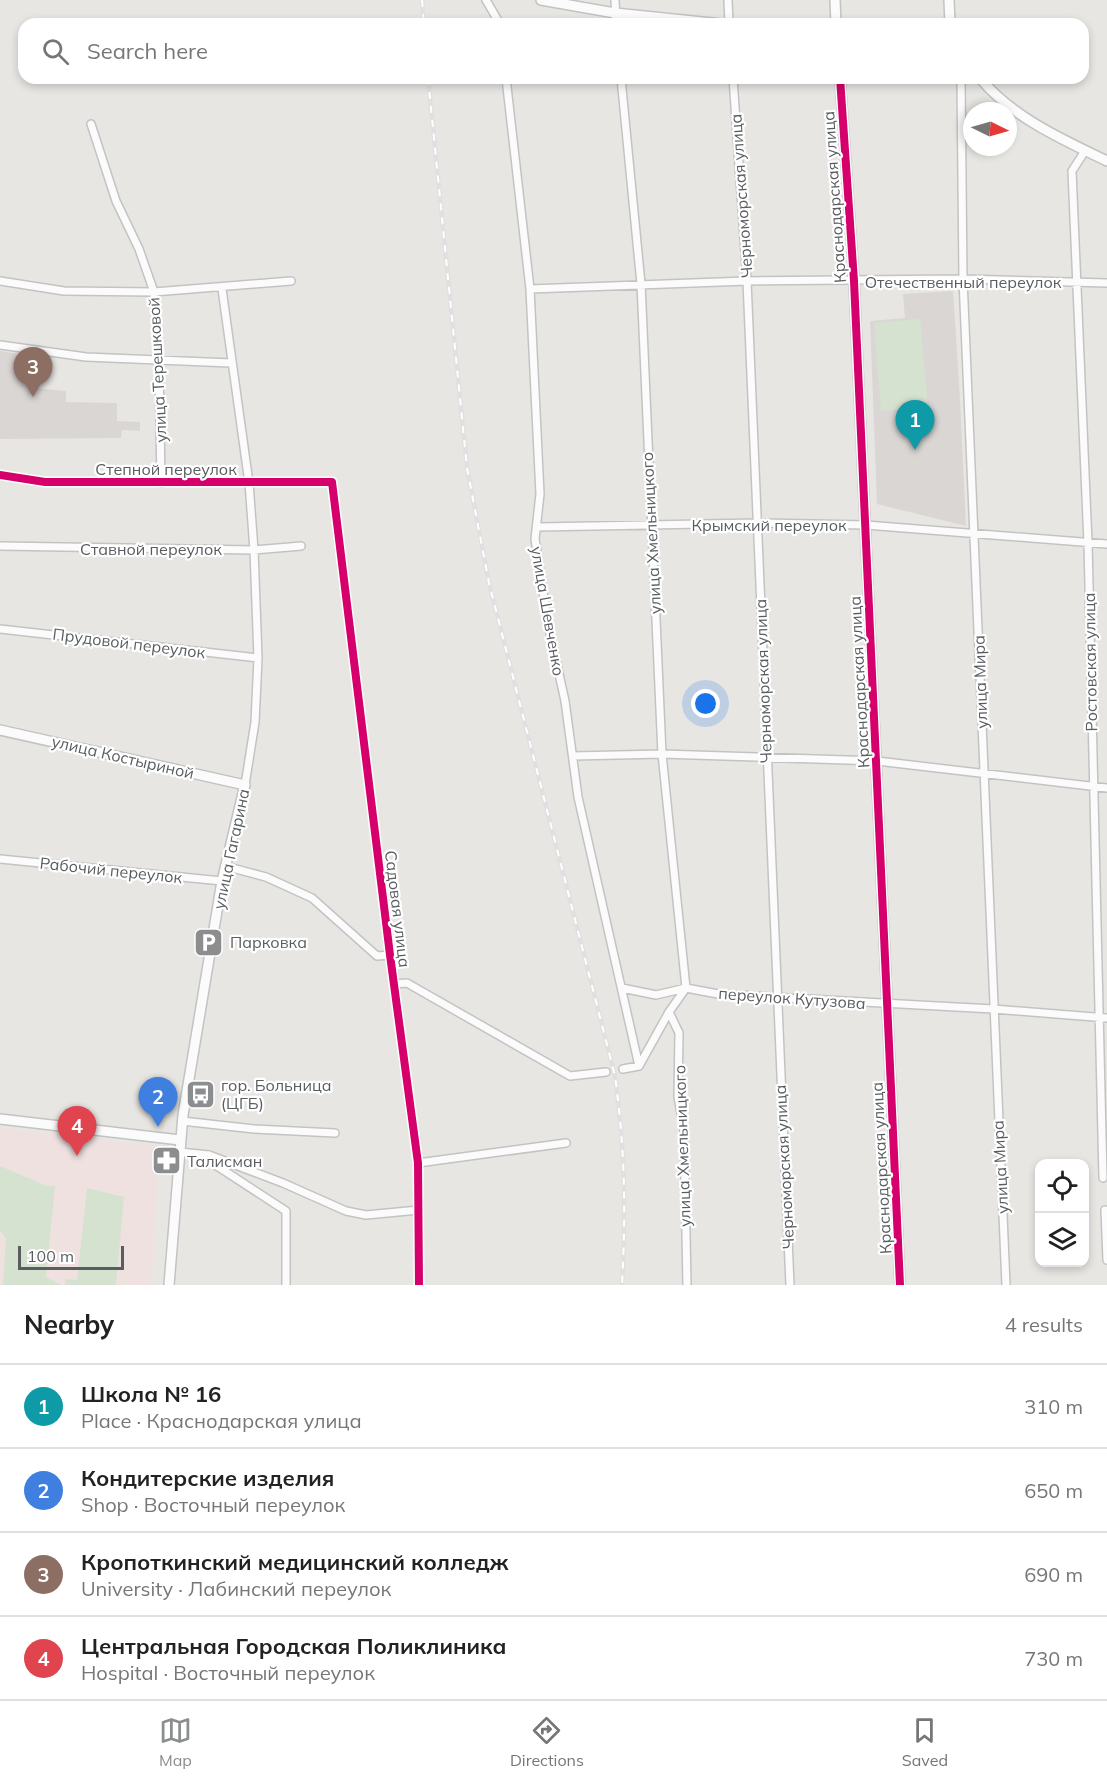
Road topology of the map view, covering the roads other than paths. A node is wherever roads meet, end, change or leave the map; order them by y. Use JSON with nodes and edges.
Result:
{"nodes":[{"id":1,"x":486,"y":0,"type":"edge"},
{"id":2,"x":541,"y":0,"type":"edge"},
{"id":3,"x":615,"y":0,"type":"edge"},
{"id":4,"x":728,"y":0,"type":"edge"},
{"id":5,"x":834,"y":0,"type":"edge"},
{"id":6,"x":949,"y":0,"type":"edge"},
{"id":7,"x":615,"y":13,"type":"junction"},
{"id":8,"x":496,"y":18,"type":"edge"},
{"id":9,"x":615,"y":18,"type":"edge"},
{"id":10,"x":664,"y":18,"type":"edge"},
{"id":11,"x":729,"y":18,"type":"edge"},
{"id":12,"x":836,"y":18,"type":"edge"},
{"id":13,"x":950,"y":18,"type":"edge"},
{"id":14,"x":507,"y":84,"type":"edge"},
{"id":15,"x":622,"y":84,"type":"edge"},
{"id":16,"x":733,"y":84,"type":"edge"},
{"id":17,"x":840,"y":84,"type":"edge"},
{"id":18,"x":961,"y":84,"type":"edge"},
{"id":19,"x":985,"y":84,"type":"edge"},
{"id":20,"x":91,"y":124,"type":"dead end"},
{"id":21,"x":1085,"y":151,"type":"junction"},
{"id":22,"x":1107,"y":161,"type":"edge"},
{"id":23,"x":963,"y":279,"type":"junction"},
{"id":24,"x":0,"y":281,"type":"edge"},
{"id":25,"x":291,"y":281,"type":"dead end"},
{"id":26,"x":747,"y":281,"type":"junction"},
{"id":27,"x":854,"y":281,"type":"junction"},
{"id":28,"x":1076,"y":283,"type":"junction"},
{"id":29,"x":1107,"y":283,"type":"edge"},
{"id":30,"x":641,"y":284,"type":"junction"},
{"id":31,"x":222,"y":289,"type":"junction"},
{"id":32,"x":530,"y":289,"type":"junction"},
{"id":33,"x":153,"y":292,"type":"junction"},
{"id":34,"x":0,"y":345,"type":"edge"},
{"id":35,"x":159,"y":361,"type":"junction"},
{"id":36,"x":231,"y":363,"type":"junction"},
{"id":37,"x":0,"y":475,"type":"edge"},
{"id":38,"x":161,"y":483,"type":"junction"},
{"id":39,"x":249,"y":483,"type":"junction"},
{"id":40,"x":757,"y":523,"type":"junction"},
{"id":41,"x":651,"y":525,"type":"junction"},
{"id":42,"x":866,"y":525,"type":"junction"},
{"id":43,"x":538,"y":527,"type":"junction"},
{"id":44,"x":974,"y":536,"type":"junction"},
{"id":45,"x":340,"y":537,"type":"joint"},
{"id":46,"x":1088,"y":543,"type":"junction"},
{"id":47,"x":1107,"y":544,"type":"edge"},
{"id":48,"x":0,"y":546,"type":"edge"},
{"id":49,"x":301,"y":546,"type":"dead end"},
{"id":50,"x":254,"y":550,"type":"junction"},
{"id":51,"x":0,"y":629,"type":"edge"},
{"id":52,"x":258,"y":658,"type":"junction"},
{"id":53,"x":0,"y":730,"type":"edge"},
{"id":54,"x":662,"y":754,"type":"junction"},
{"id":55,"x":573,"y":756,"type":"junction"},
{"id":56,"x":766,"y":756,"type":"junction"},
{"id":57,"x":877,"y":761,"type":"junction"},
{"id":58,"x":983,"y":773,"type":"junction"},
{"id":59,"x":245,"y":785,"type":"junction"},
{"id":60,"x":1092,"y":788,"type":"junction"},
{"id":61,"x":1107,"y":788,"type":"edge"},
{"id":62,"x":0,"y":859,"type":"edge"},
{"id":63,"x":225,"y":866,"type":"junction"},
{"id":64,"x":222,"y":881,"type":"junction"},
{"id":65,"x":390,"y":955,"type":"junction"},
{"id":66,"x":394,"y":984,"type":"junction"},
{"id":67,"x":622,"y":988,"type":"junction"},
{"id":68,"x":686,"y":988,"type":"junction"},
{"id":69,"x":776,"y":997,"type":"junction"},
{"id":70,"x":886,"y":1005,"type":"junction"},
{"id":71,"x":993,"y":1009,"type":"junction"},
{"id":72,"x":669,"y":1012,"type":"junction"},
{"id":73,"x":1104,"y":1018,"type":"edge"},
{"id":74,"x":639,"y":1066,"type":"junction"},
{"id":75,"x":623,"y":1069,"type":"dead end"},
{"id":76,"x":606,"y":1072,"type":"dead end"},
{"id":77,"x":0,"y":1119,"type":"edge"},
{"id":78,"x":182,"y":1121,"type":"junction"},
{"id":79,"x":335,"y":1133,"type":"dead end"},
{"id":80,"x":180,"y":1140,"type":"junction"},
{"id":81,"x":566,"y":1143,"type":"dead end"},
{"id":82,"x":179,"y":1152,"type":"junction"},
{"id":83,"x":209,"y":1155,"type":"junction"},
{"id":84,"x":418,"y":1163,"type":"junction"},
{"id":85,"x":1103,"y":1178,"type":"dead end"},
{"id":86,"x":419,"y":1210,"type":"junction"},
{"id":87,"x":1106,"y":1210,"type":"dead end"},
{"id":88,"x":1107,"y":1260,"type":"edge"},
{"id":89,"x":169,"y":1285,"type":"edge"},
{"id":90,"x":286,"y":1285,"type":"edge"},
{"id":91,"x":419,"y":1285,"type":"edge"},
{"id":92,"x":686,"y":1285,"type":"edge"},
{"id":93,"x":790,"y":1285,"type":"edge"},
{"id":94,"x":900,"y":1285,"type":"edge"},
{"id":95,"x":1006,"y":1285,"type":"edge"}],
"edges":[{"from":1,"to":8,"type":"street"},
{"from":2,"to":7,"type":"street"},
{"from":3,"to":7,"type":"street"},
{"from":4,"to":11,"type":"street"},
{"from":5,"to":12,"type":"street"},
{"from":6,"to":13,"type":"street"},
{"from":7,"to":9,"type":"street"},
{"from":7,"to":10,"type":"street"},
{"from":14,"to":32,"type":"street","name":"улица Шевченко"},
{"from":15,"to":30,"type":"street","name":"улица Хмельницкого"},
{"from":16,"to":26,"type":"street","name":"Черноморская улица"},
{"from":17,"to":27,"type":"street","name":"Краснодарская улица"},
{"from":18,"to":23,"type":"street","name":"улица Мира"},
{"from":19,"to":21,"type":"street"},
{"from":20,"to":33,"type":"street","name":"улица Терешковой"},
{"from":21,"to":22,"type":"street"},
{"from":21,"to":28,"type":"street","name":"Ростовская улица"},
{"from":23,"to":27,"type":"street","name":"Отечественный переулок"},
{"from":23,"to":28,"type":"street","name":"Отечественный переулок"},
{"from":23,"to":44,"type":"street","name":"улица Мира"},
{"from":24,"to":33,"type":"street"},
{"from":25,"to":31,"type":"street"},
{"from":26,"to":27,"type":"street","name":"Отечественный переулок"},
{"from":26,"to":30,"type":"street","name":"Отечественный переулок"},
{"from":26,"to":40,"type":"street","name":"Черноморская улица"},
{"from":27,"to":42,"type":"street","name":"Краснодарская улица"},
{"from":28,"to":29,"type":"street","name":"Отечественный переулок"},
{"from":28,"to":46,"type":"street","name":"Ростовская улица"},
{"from":30,"to":32,"type":"street","name":"Отечественный переулок"},
{"from":30,"to":41,"type":"street","name":"улица Хмельницкого"},
{"from":31,"to":33,"type":"street"},
{"from":31,"to":36,"type":"street","name":"улица Гагарина"},
{"from":32,"to":43,"type":"street","name":"улица Шевченко"},
{"from":33,"to":35,"type":"street","name":"улица Терешковой"},
{"from":34,"to":35,"type":"street"},
{"from":35,"to":36,"type":"street"},
{"from":35,"to":38,"type":"street","name":"улица Терешковой"},
{"from":36,"to":39,"type":"street","name":"улица Гагарина"},
{"from":37,"to":38,"type":"street","name":"Степной переулок"},
{"from":38,"to":39,"type":"street","name":"Степной переулок"},
{"from":39,"to":45,"type":"street","name":"Степной переулок"},
{"from":39,"to":50,"type":"street","name":"улица Гагарина"},
{"from":40,"to":41,"type":"street","name":"Крымский переулок"},
{"from":40,"to":42,"type":"street","name":"Крымский переулок"},
{"from":40,"to":56,"type":"street","name":"Черноморская улица"},
{"from":41,"to":43,"type":"street","name":"Крымский переулок"},
{"from":41,"to":54,"type":"street","name":"улица Хмельницкого"},
{"from":42,"to":44,"type":"street","name":"Крымский переулок"},
{"from":42,"to":57,"type":"street","name":"Краснодарская улица"},
{"from":43,"to":55,"type":"street","name":"улица Шевченко"},
{"from":44,"to":46,"type":"street","name":"Крымский переулок"},
{"from":44,"to":58,"type":"street","name":"улица Мира"},
{"from":45,"to":65,"type":"street","name":"Садовая улица"},
{"from":46,"to":47,"type":"street","name":"Крымский переулок"},
{"from":46,"to":60,"type":"street","name":"Ростовская улица"},
{"from":48,"to":50,"type":"street","name":"Ставной переулок"},
{"from":49,"to":50,"type":"street","name":"Ставной переулок"},
{"from":50,"to":52,"type":"street","name":"улица Гагарина"},
{"from":51,"to":52,"type":"street","name":"Прудовой переулок"},
{"from":52,"to":59,"type":"street","name":"улица Гагарина"},
{"from":53,"to":59,"type":"street","name":"улица Костыриной"},
{"from":54,"to":55,"type":"street"},
{"from":54,"to":56,"type":"street"},
{"from":54,"to":68,"type":"street","name":"улица Хмельницкого"},
{"from":55,"to":67,"type":"street","name":"улица Шевченко"},
{"from":56,"to":57,"type":"street"},
{"from":56,"to":69,"type":"street","name":"Черноморская улица"},
{"from":57,"to":58,"type":"street"},
{"from":57,"to":70,"type":"street","name":"Краснодарская улица"},
{"from":58,"to":60,"type":"street"},
{"from":58,"to":71,"type":"street","name":"улица Мира"},
{"from":59,"to":63,"type":"street","name":"улица Гагарина"},
{"from":60,"to":61,"type":"street"},
{"from":60,"to":73,"type":"street","name":"Ростовская улица"},
{"from":62,"to":64,"type":"street","name":"Рабочий переулок"},
{"from":63,"to":64,"type":"street","name":"улица Гагарина"},
{"from":63,"to":65,"type":"street"},
{"from":64,"to":78,"type":"street","name":"улица Гагарина"},
{"from":65,"to":66,"type":"street","name":"Садовая улица"},
{"from":66,"to":76,"type":"street"},
{"from":66,"to":84,"type":"street","name":"Садовая улица"},
{"from":67,"to":68,"type":"street","name":"переулок Кутузова"},
{"from":67,"to":74,"type":"street","name":"улица Шевченко"},
{"from":68,"to":69,"type":"street","name":"переулок Кутузова"},
{"from":68,"to":72,"type":"street"},
{"from":69,"to":70,"type":"street","name":"переулок Кутузова"},
{"from":69,"to":93,"type":"street","name":"Черноморская улица"},
{"from":70,"to":71,"type":"street","name":"переулок Кутузова"},
{"from":70,"to":94,"type":"street","name":"Краснодарская улица"},
{"from":71,"to":73,"type":"street","name":"переулок Кутузова"},
{"from":71,"to":95,"type":"street","name":"улица Мира"},
{"from":72,"to":74,"type":"street"},
{"from":72,"to":92,"type":"street","name":"улица Хмельницкого"},
{"from":73,"to":85,"type":"street","name":"Ростовская улица"},
{"from":74,"to":75,"type":"street"},
{"from":77,"to":80,"type":"street"},
{"from":78,"to":79,"type":"street"},
{"from":78,"to":80,"type":"street","name":"улица Гагарина"},
{"from":80,"to":82,"type":"street","name":"улица Гагарина"},
{"from":81,"to":84,"type":"street"},
{"from":82,"to":83,"type":"street"},
{"from":82,"to":89,"type":"street","name":"улица Гагарина"},
{"from":83,"to":86,"type":"street"},
{"from":83,"to":90,"type":"street"},
{"from":84,"to":86,"type":"street","name":"Садовая улица"},
{"from":86,"to":91,"type":"street","name":"Садовая улица"},
{"from":87,"to":88,"type":"street"}]}
